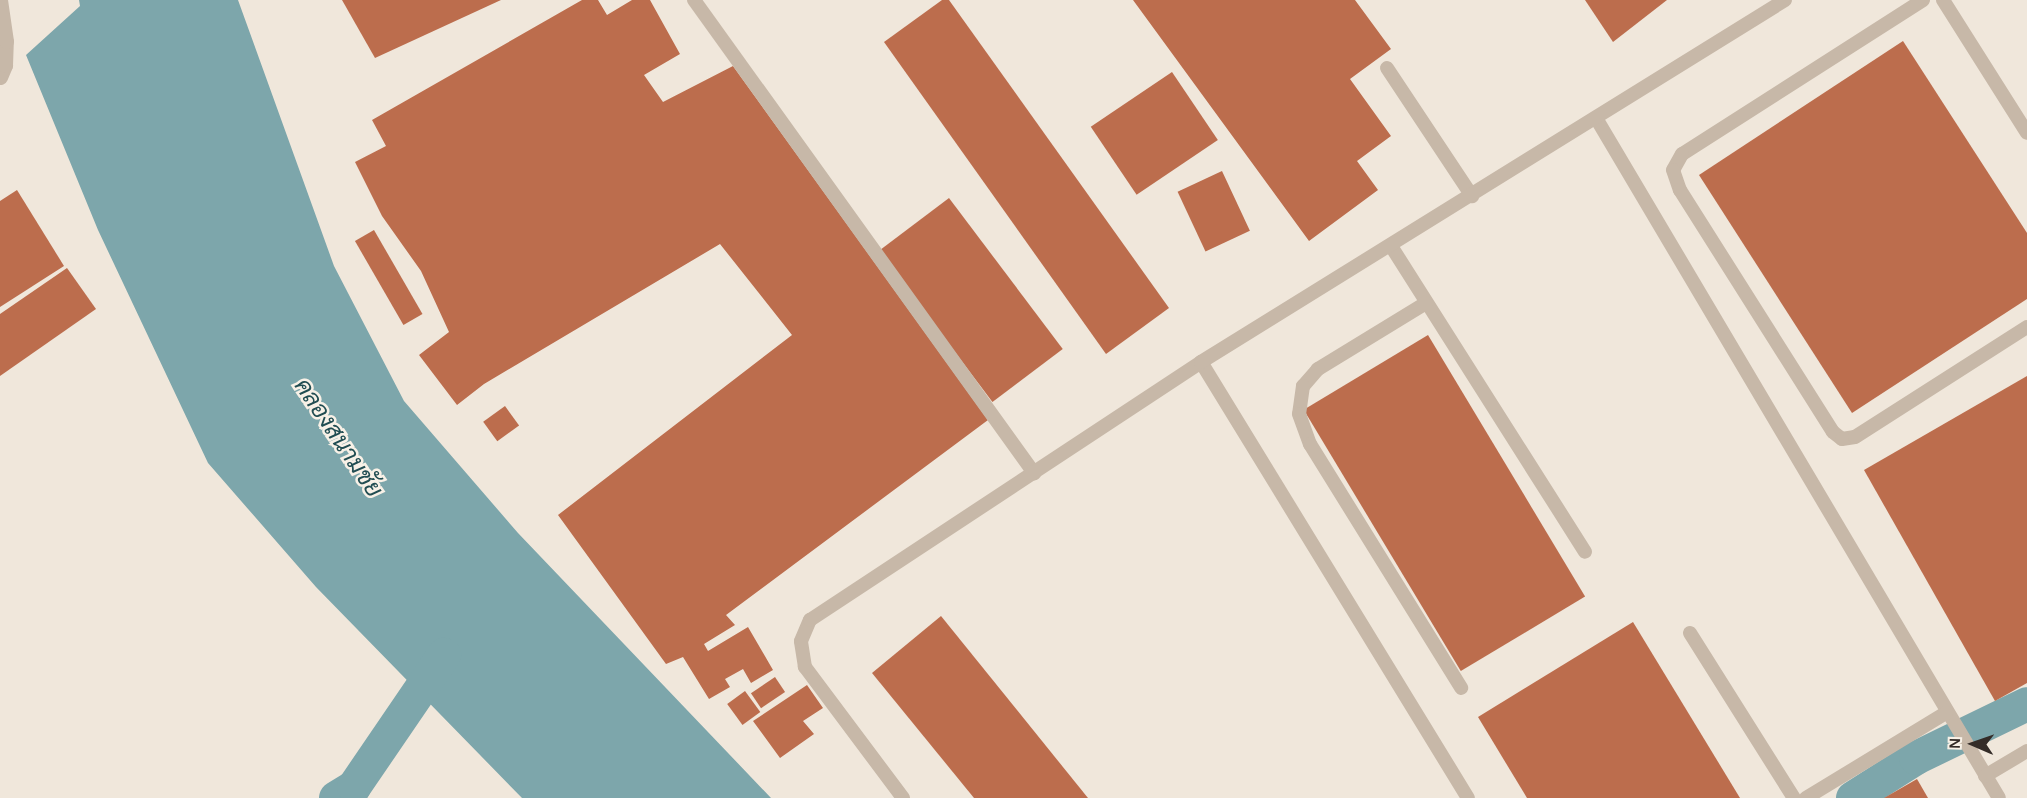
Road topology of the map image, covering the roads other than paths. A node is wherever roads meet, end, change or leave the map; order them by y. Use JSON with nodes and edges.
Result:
{"nodes":[{"id":1,"x":0,"y":0,"type":"edge"},
{"id":2,"x":694,"y":0,"type":"edge"},
{"id":3,"x":1785,"y":0,"type":"edge"},
{"id":4,"x":1923,"y":0,"type":"edge"},
{"id":5,"x":1944,"y":0,"type":"edge"},
{"id":6,"x":1387,"y":68,"type":"dead end"},
{"id":7,"x":0,"y":77,"type":"edge"},
{"id":8,"x":1596,"y":118,"type":"junction"},
{"id":9,"x":2027,"y":133,"type":"edge"},
{"id":10,"x":1472,"y":196,"type":"junction"},
{"id":11,"x":1391,"y":246,"type":"junction"},
{"id":12,"x":1426,"y":303,"type":"junction"},
{"id":13,"x":2027,"y":327,"type":"edge"},
{"id":14,"x":1202,"y":362,"type":"junction"},
{"id":15,"x":1034,"y":473,"type":"junction"},
{"id":16,"x":1585,"y":552,"type":"dead end"},
{"id":17,"x":1690,"y":633,"type":"dead end"},
{"id":18,"x":1461,"y":688,"type":"dead end"},
{"id":19,"x":1946,"y":713,"type":"junction"},
{"id":20,"x":2027,"y":751,"type":"edge"},
{"id":21,"x":1985,"y":776,"type":"junction"},
{"id":22,"x":903,"y":798,"type":"edge"},
{"id":23,"x":1468,"y":798,"type":"edge"},
{"id":24,"x":1794,"y":798,"type":"edge"},
{"id":25,"x":1806,"y":798,"type":"edge"},
{"id":26,"x":1999,"y":798,"type":"edge"}],
"edges":[{"from":1,"to":7,"type":"street"},
{"from":2,"to":15,"type":"lane"},
{"from":3,"to":8,"type":"lane"},
{"from":4,"to":13,"type":"lane"},
{"from":5,"to":9,"type":"lane"},
{"from":6,"to":10,"type":"lane"},
{"from":8,"to":10,"type":"lane"},
{"from":8,"to":19,"type":"lane"},
{"from":10,"to":11,"type":"lane"},
{"from":11,"to":12,"type":"lane"},
{"from":11,"to":14,"type":"lane"},
{"from":12,"to":16,"type":"lane"},
{"from":12,"to":18,"type":"lane"},
{"from":14,"to":15,"type":"lane"},
{"from":14,"to":23,"type":"lane"},
{"from":15,"to":22,"type":"lane"},
{"from":17,"to":24,"type":"lane"},
{"from":19,"to":21,"type":"lane"},
{"from":19,"to":25,"type":"lane"},
{"from":20,"to":21,"type":"lane"},
{"from":21,"to":26,"type":"lane"}]}
